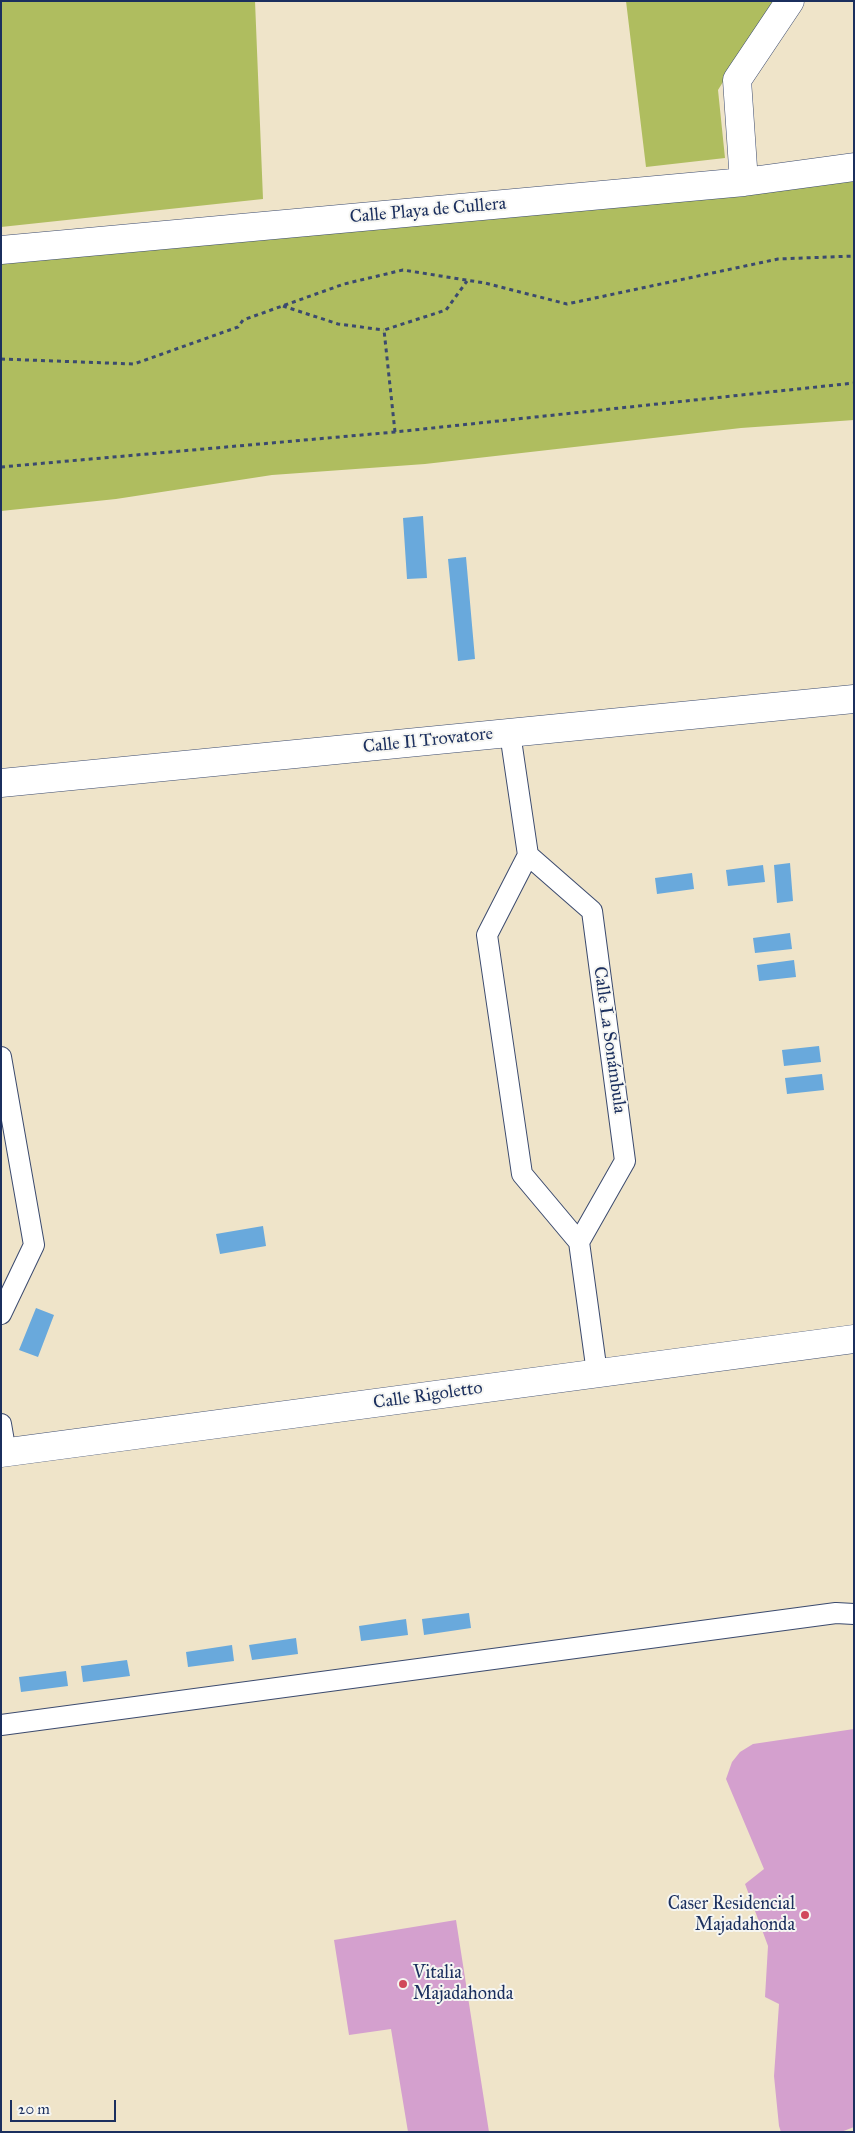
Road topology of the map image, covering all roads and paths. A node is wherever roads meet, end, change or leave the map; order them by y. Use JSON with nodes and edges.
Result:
{"nodes":[{"id":1,"x":790,"y":1,"type":"edge"},
{"id":2,"x":854,"y":167,"type":"edge"},
{"id":3,"x":744,"y":182,"type":"junction"},
{"id":4,"x":1,"y":250,"type":"edge"},
{"id":5,"x":854,"y":256,"type":"edge"},
{"id":6,"x":467,"y":280,"type":"junction"},
{"id":7,"x":282,"y":306,"type":"junction"},
{"id":8,"x":384,"y":330,"type":"junction"},
{"id":9,"x":1,"y":359,"type":"edge"},
{"id":10,"x":854,"y":384,"type":"edge"},
{"id":11,"x":395,"y":432,"type":"junction"},
{"id":12,"x":1,"y":467,"type":"edge"},
{"id":13,"x":854,"y":699,"type":"edge"},
{"id":14,"x":510,"y":733,"type":"junction"},
{"id":15,"x":1,"y":783,"type":"edge"},
{"id":16,"x":528,"y":856,"type":"junction"},
{"id":17,"x":1,"y":1057,"type":"edge"},
{"id":18,"x":579,"y":1242,"type":"junction"},
{"id":19,"x":1,"y":1314,"type":"edge"},
{"id":20,"x":854,"y":1339,"type":"edge"},
{"id":21,"x":597,"y":1373,"type":"junction"},
{"id":22,"x":1,"y":1424,"type":"edge"},
{"id":23,"x":4,"y":1453,"type":"edge"},
{"id":24,"x":854,"y":1614,"type":"edge"},
{"id":25,"x":1,"y":1725,"type":"edge"}],
"edges":[{"from":1,"to":3,"type":"street"},
{"from":2,"to":3,"type":"street","name":"Calle Playa de Cullera"},
{"from":3,"to":4,"type":"street","name":"Calle Playa de Cullera"},
{"from":5,"to":6,"type":"path"},
{"from":6,"to":7,"type":"path"},
{"from":6,"to":8,"type":"path"},
{"from":7,"to":8,"type":"path"},
{"from":7,"to":9,"type":"path"},
{"from":8,"to":11,"type":"path"},
{"from":10,"to":11,"type":"path"},
{"from":11,"to":12,"type":"path"},
{"from":13,"to":14,"type":"street","name":"Calle Il Trovatore"},
{"from":14,"to":15,"type":"street","name":"Calle Il Trovatore"},
{"from":14,"to":16,"type":"lane"},
{"from":16,"to":18,"type":"lane"},
{"from":16,"to":18,"type":"lane","name":"Calle La Sonámbula"},
{"from":17,"to":19,"type":"lane"},
{"from":18,"to":21,"type":"lane"},
{"from":20,"to":21,"type":"street","name":"Calle Rigoletto"},
{"from":21,"to":23,"type":"street","name":"Calle Rigoletto"},
{"from":22,"to":23,"type":"lane"},
{"from":24,"to":25,"type":"lane"}]}
